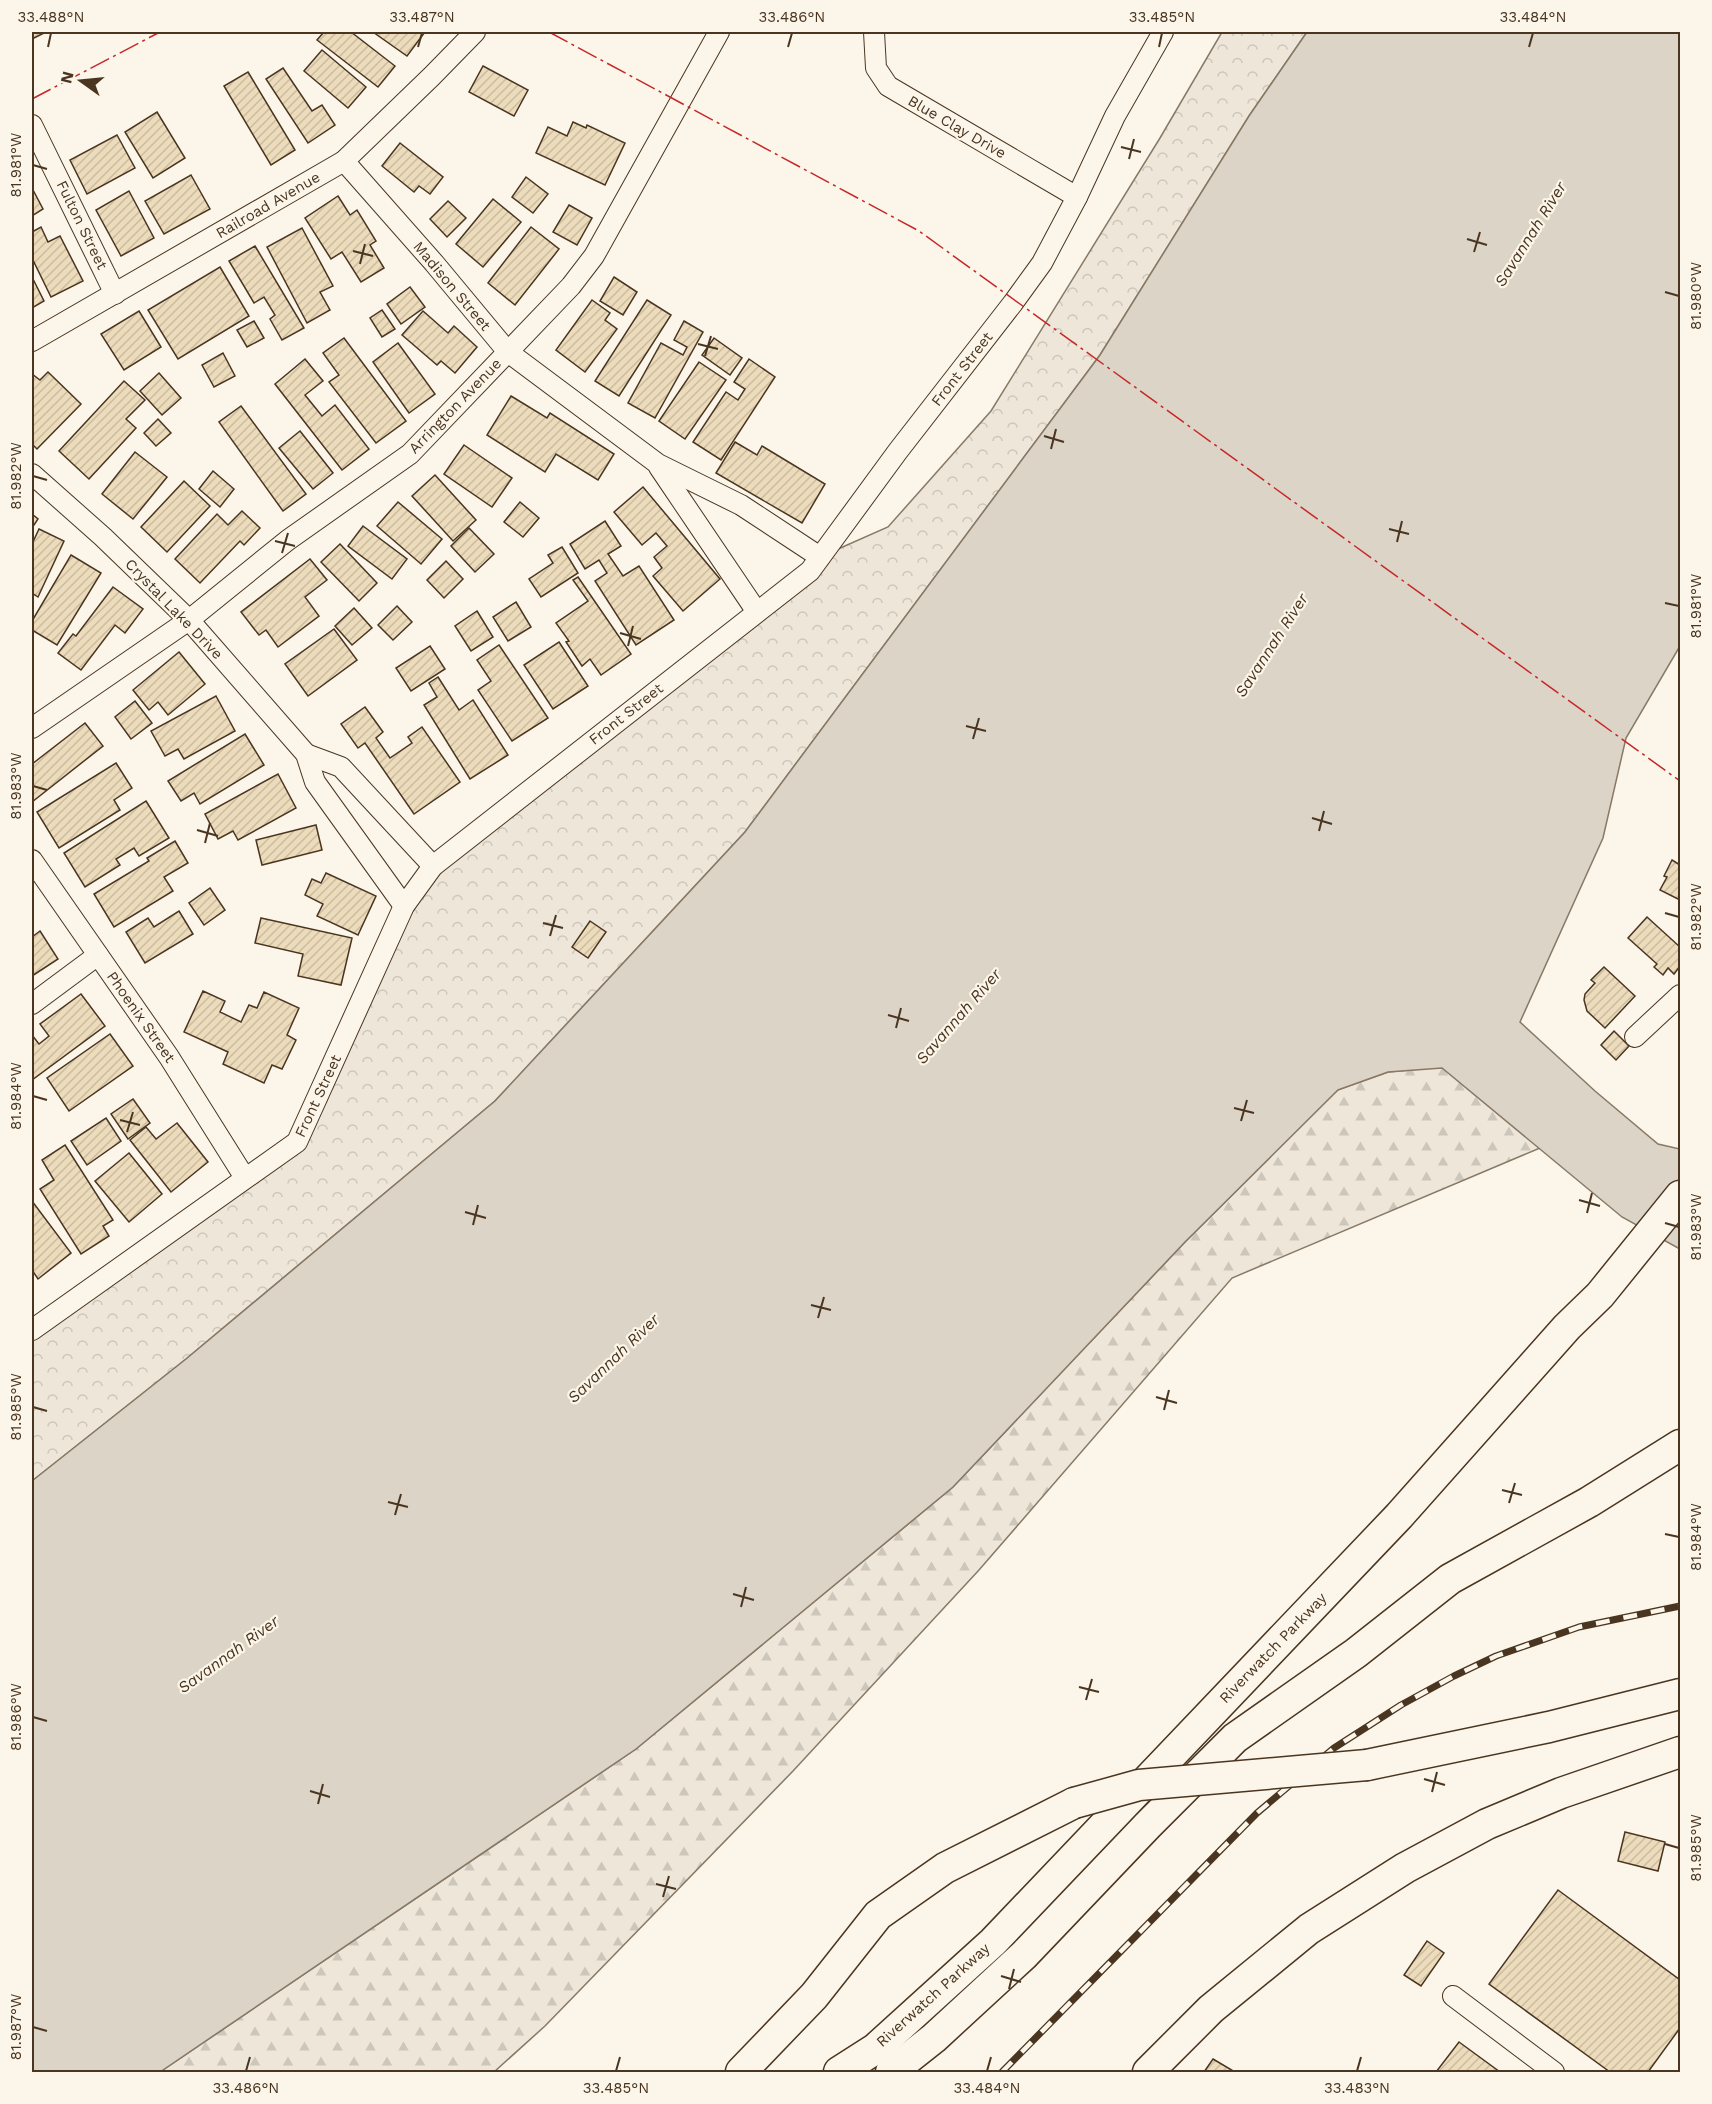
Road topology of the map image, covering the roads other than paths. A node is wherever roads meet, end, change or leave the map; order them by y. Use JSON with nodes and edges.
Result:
{"nodes":[{"id":1,"x":475,"y":32,"type":"edge"},
{"id":2,"x":719,"y":32,"type":"edge"},
{"id":3,"x":874,"y":32,"type":"edge"},
{"id":4,"x":1163,"y":32,"type":"edge"},
{"id":5,"x":32,"y":125,"type":"edge"},
{"id":6,"x":344,"y":161,"type":"junction"},
{"id":7,"x":1077,"y":197,"type":"junction"},
{"id":8,"x":115,"y":294,"type":"junction"},
{"id":9,"x":32,"y":340,"type":"edge"},
{"id":10,"x":508,"y":352,"type":"junction"},
{"id":11,"x":658,"y":464,"type":"junction"},
{"id":12,"x":32,"y":474,"type":"edge"},
{"id":13,"x":820,"y":557,"type":"junction"},
{"id":14,"x":757,"y":612,"type":"junction"},
{"id":15,"x":189,"y":620,"type":"junction"},
{"id":16,"x":32,"y":728,"type":"edge"},
{"id":17,"x":306,"y":754,"type":"junction"},
{"id":18,"x":32,"y":860,"type":"edge"},
{"id":19,"x":433,"y":866,"type":"junction"},
{"id":20,"x":404,"y":906,"type":"junction"},
{"id":21,"x":98,"y":955,"type":"junction"},
{"id":22,"x":1680,"y":995,"type":"edge"},
{"id":23,"x":32,"y":1004,"type":"edge"},
{"id":24,"x":1635,"y":1037,"type":"dead end"},
{"id":25,"x":245,"y":1178,"type":"junction"},
{"id":26,"x":1680,"y":1196,"type":"edge"},
{"id":27,"x":32,"y":1330,"type":"edge"},
{"id":28,"x":1680,"y":1445,"type":"edge"},
{"id":29,"x":1680,"y":1694,"type":"edge"},
{"id":30,"x":1680,"y":1752,"type":"edge"},
{"id":31,"x":1453,"y":1996,"type":"dead end"},
{"id":32,"x":741,"y":2073,"type":"edge"},
{"id":33,"x":838,"y":2073,"type":"edge"},
{"id":34,"x":891,"y":2073,"type":"edge"},
{"id":35,"x":1148,"y":2073,"type":"edge"},
{"id":36,"x":1554,"y":2073,"type":"edge"}],
"edges":[{"from":1,"to":6,"type":"street","name":"Railroad Avenue"},
{"from":2,"to":10,"type":"street","name":"Arrington Avenue"},
{"from":3,"to":7,"type":"street","name":"Blue Clay Drive"},
{"from":4,"to":7,"type":"street","name":"Front Street"},
{"from":5,"to":8,"type":"street","name":"Fulton Street"},
{"from":6,"to":8,"type":"street","name":"Railroad Avenue"},
{"from":6,"to":10,"type":"street","name":"Madison Street"},
{"from":7,"to":13,"type":"street","name":"Front Street"},
{"from":8,"to":9,"type":"street","name":"Railroad Avenue"},
{"from":10,"to":11,"type":"street","name":"Madison Street"},
{"from":10,"to":15,"type":"street","name":"Arrington Avenue"},
{"from":11,"to":13,"type":"street","name":"Madison Street"},
{"from":11,"to":14,"type":"street","name":"Madison Street"},
{"from":12,"to":15,"type":"street","name":"Crystal Lake Drive"},
{"from":13,"to":14,"type":"street","name":"Front Street"},
{"from":14,"to":19,"type":"street","name":"Front Street"},
{"from":15,"to":16,"type":"street","name":"Arrington Avenue"},
{"from":15,"to":17,"type":"street","name":"Crystal Lake Drive"},
{"from":17,"to":19,"type":"street","name":"Crystal Lake Drive"},
{"from":17,"to":20,"type":"street","name":"Crystal Lake Drive"},
{"from":18,"to":21,"type":"street","name":"Phoenix Street"},
{"from":19,"to":20,"type":"street","name":"Front Street"},
{"from":20,"to":25,"type":"street","name":"Front Street"},
{"from":21,"to":23,"type":"street"},
{"from":21,"to":25,"type":"street","name":"Phoenix Street"},
{"from":22,"to":24,"type":"street"},
{"from":25,"to":27,"type":"street","name":"Front Street"},
{"from":26,"to":33,"type":"main road","name":"Riverwatch Parkway"},
{"from":28,"to":34,"type":"main road","name":"Riverwatch Parkway"},
{"from":29,"to":32,"type":"main road","bridge":true},
{"from":30,"to":35,"type":"main road"},
{"from":31,"to":36,"type":"street"}]}
